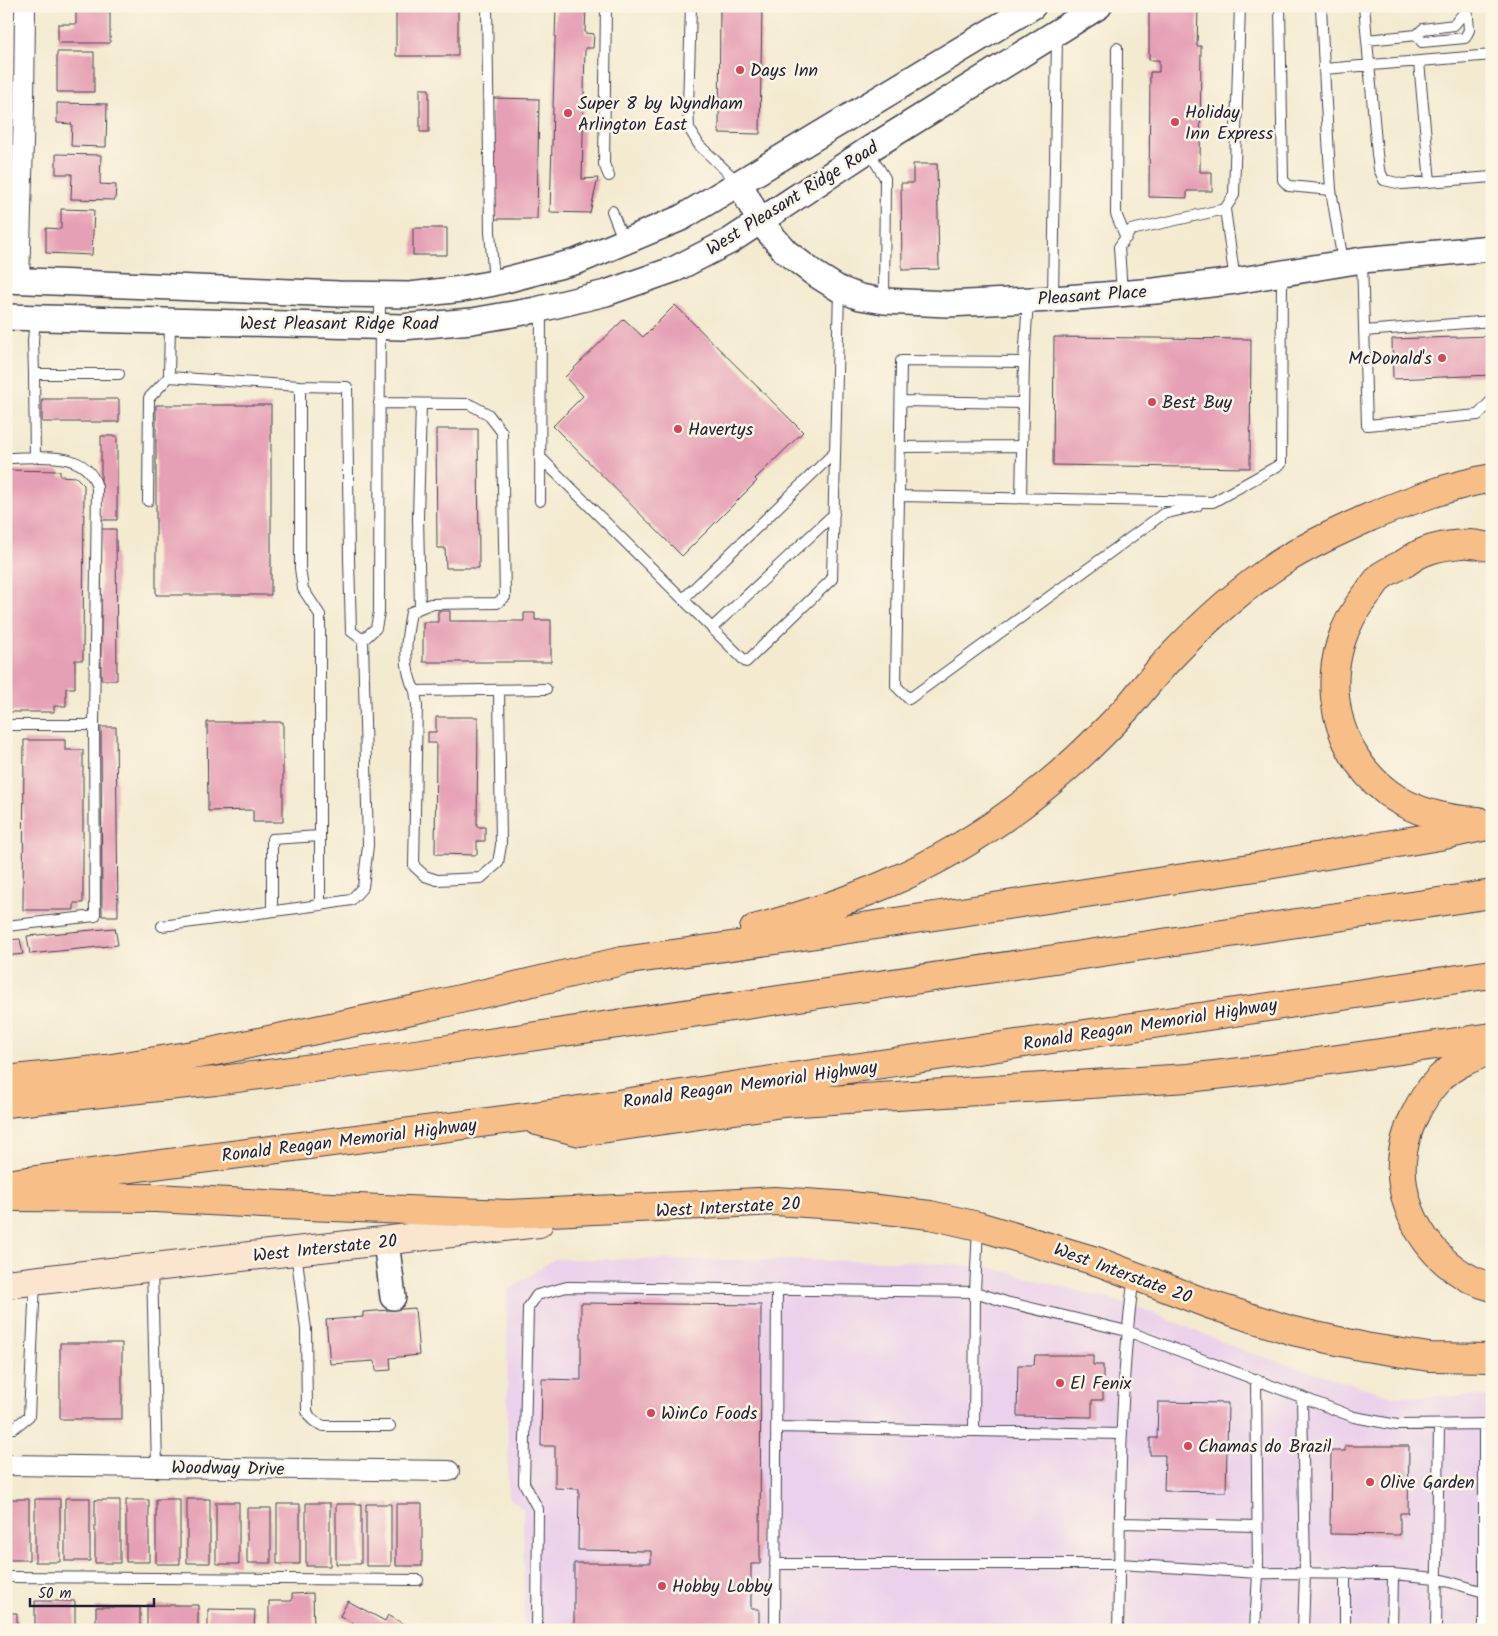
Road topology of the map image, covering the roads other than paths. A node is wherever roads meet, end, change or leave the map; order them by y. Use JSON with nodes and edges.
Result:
{"nodes":[{"id":1,"x":25,"y":6,"type":"edge"},
{"id":2,"x":487,"y":6,"type":"edge"},
{"id":3,"x":606,"y":6,"type":"edge"},
{"id":4,"x":691,"y":6,"type":"edge"},
{"id":5,"x":1033,"y":6,"type":"edge"},
{"id":6,"x":1099,"y":6,"type":"edge"},
{"id":7,"x":1240,"y":6,"type":"edge"},
{"id":8,"x":1280,"y":6,"type":"edge"},
{"id":9,"x":1321,"y":6,"type":"edge"},
{"id":10,"x":1364,"y":6,"type":"edge"},
{"id":11,"x":1467,"y":8,"type":"edge"},
{"id":12,"x":1057,"y":32,"type":"junction"},
{"id":13,"x":1417,"y":35,"type":"junction"},
{"id":14,"x":1367,"y":40,"type":"junction"},
{"id":15,"x":1117,"y":48,"type":"dead end"},
{"id":16,"x":1492,"y":55,"type":"edge"},
{"id":17,"x":1419,"y":62,"type":"junction"},
{"id":18,"x":1369,"y":66,"type":"junction"},
{"id":19,"x":1324,"y":69,"type":"junction"},
{"id":20,"x":868,"y":150,"type":"junction"},
{"id":21,"x":609,"y":176,"type":"dead end"},
{"id":22,"x":1492,"y":178,"type":"edge"},
{"id":23,"x":1430,"y":182,"type":"junction"},
{"id":24,"x":740,"y":184,"type":"junction"},
{"id":25,"x":1331,"y":190,"type":"junction"},
{"id":26,"x":1225,"y":208,"type":"junction"},
{"id":27,"x":612,"y":211,"type":"dead end"},
{"id":28,"x":760,"y":222,"type":"junction"},
{"id":29,"x":1126,"y":238,"type":"junction"},
{"id":30,"x":624,"y":242,"type":"junction"},
{"id":31,"x":1492,"y":248,"type":"edge"},
{"id":32,"x":1353,"y":262,"type":"junction"},
{"id":33,"x":1282,"y":273,"type":"junction"},
{"id":34,"x":13,"y":280,"type":"edge"},
{"id":35,"x":1235,"y":281,"type":"junction"},
{"id":36,"x":494,"y":283,"type":"junction"},
{"id":37,"x":839,"y":289,"type":"junction"},
{"id":38,"x":1122,"y":293,"type":"junction"},
{"id":39,"x":380,"y":294,"type":"junction"},
{"id":40,"x":1053,"y":299,"type":"junction"},
{"id":41,"x":1028,"y":300,"type":"junction"},
{"id":42,"x":884,"y":301,"type":"junction"},
{"id":43,"x":541,"y":309,"type":"junction"},
{"id":44,"x":6,"y":318,"type":"edge"},
{"id":45,"x":35,"y":318,"type":"junction"},
{"id":46,"x":170,"y":321,"type":"junction"},
{"id":47,"x":1492,"y":321,"type":"edge"},
{"id":48,"x":380,"y":326,"type":"junction"},
{"id":49,"x":1364,"y":331,"type":"junction"},
{"id":50,"x":1024,"y":362,"type":"junction"},
{"id":51,"x":34,"y":374,"type":"junction"},
{"id":52,"x":119,"y":374,"type":"dead end"},
{"id":53,"x":169,"y":377,"type":"junction"},
{"id":54,"x":300,"y":386,"type":"junction"},
{"id":55,"x":1492,"y":400,"type":"edge"},
{"id":56,"x":900,"y":401,"type":"junction"},
{"id":57,"x":380,"y":403,"type":"junction"},
{"id":58,"x":1023,"y":403,"type":"junction"},
{"id":59,"x":421,"y":404,"type":"junction"},
{"id":60,"x":1022,"y":446,"type":"junction"},
{"id":61,"x":900,"y":447,"type":"junction"},
{"id":62,"x":835,"y":452,"type":"junction"},
{"id":63,"x":540,"y":457,"type":"junction"},
{"id":64,"x":6,"y":458,"type":"edge"},
{"id":65,"x":35,"y":458,"type":"junction"},
{"id":66,"x":1492,"y":473,"type":"edge"},
{"id":67,"x":1492,"y":478,"type":"edge"},
{"id":68,"x":1465,"y":483,"type":"junction"},
{"id":69,"x":899,"y":496,"type":"junction"},
{"id":70,"x":1021,"y":498,"type":"junction"},
{"id":71,"x":148,"y":501,"type":"dead end"},
{"id":72,"x":540,"y":501,"type":"dead end"},
{"id":73,"x":1213,"y":502,"type":"junction"},
{"id":74,"x":834,"y":514,"type":"junction"},
{"id":75,"x":1492,"y":547,"type":"edge"},
{"id":76,"x":683,"y":599,"type":"junction"},
{"id":77,"x":420,"y":608,"type":"junction"},
{"id":78,"x":712,"y":628,"type":"junction"},
{"id":79,"x":363,"y":640,"type":"junction"},
{"id":80,"x":546,"y":689,"type":"dead end"},
{"id":81,"x":499,"y":690,"type":"junction"},
{"id":82,"x":415,"y":692,"type":"junction"},
{"id":83,"x":94,"y":724,"type":"junction"},
{"id":84,"x":6,"y":725,"type":"edge"},
{"id":85,"x":1492,"y":823,"type":"edge"},
{"id":86,"x":320,"y":836,"type":"junction"},
{"id":87,"x":1492,"y":894,"type":"edge"},
{"id":88,"x":320,"y":905,"type":"junction"},
{"id":89,"x":272,"y":911,"type":"junction"},
{"id":90,"x":6,"y":926,"type":"edge"},
{"id":91,"x":162,"y":926,"type":"dead end"},
{"id":92,"x":622,"y":961,"type":"junction"},
{"id":93,"x":1492,"y":974,"type":"edge"},
{"id":94,"x":1492,"y":1038,"type":"edge"},
{"id":95,"x":1492,"y":1050,"type":"edge"},
{"id":96,"x":6,"y":1080,"type":"edge"},
{"id":97,"x":6,"y":1102,"type":"edge"},
{"id":98,"x":521,"y":1117,"type":"junction"},
{"id":99,"x":6,"y":1184,"type":"edge"},
{"id":100,"x":6,"y":1197,"type":"edge"},
{"id":101,"x":702,"y":1205,"type":"junction"},
{"id":102,"x":978,"y":1226,"type":"junction"},
{"id":103,"x":386,"y":1241,"type":"junction"},
{"id":104,"x":296,"y":1251,"type":"junction"},
{"id":105,"x":152,"y":1267,"type":"junction"},
{"id":106,"x":1134,"y":1275,"type":"junction"},
{"id":107,"x":35,"y":1281,"type":"junction"},
{"id":108,"x":6,"y":1284,"type":"edge"},
{"id":109,"x":1492,"y":1287,"type":"edge"},
{"id":110,"x":777,"y":1290,"type":"junction"},
{"id":111,"x":975,"y":1292,"type":"junction"},
{"id":112,"x":393,"y":1297,"type":"dead end"},
{"id":113,"x":1127,"y":1331,"type":"junction"},
{"id":114,"x":1492,"y":1358,"type":"edge"},
{"id":115,"x":1256,"y":1379,"type":"junction"},
{"id":116,"x":1302,"y":1397,"type":"junction"},
{"id":117,"x":1488,"y":1424,"type":"edge"},
{"id":118,"x":1439,"y":1425,"type":"junction"},
{"id":119,"x":390,"y":1426,"type":"dead end"},
{"id":120,"x":776,"y":1427,"type":"junction"},
{"id":121,"x":6,"y":1428,"type":"edge"},
{"id":122,"x":974,"y":1431,"type":"junction"},
{"id":123,"x":1122,"y":1434,"type":"junction"},
{"id":124,"x":6,"y":1465,"type":"edge"},
{"id":125,"x":157,"y":1467,"type":"junction"},
{"id":126,"x":449,"y":1471,"type":"dead end"},
{"id":127,"x":1121,"y":1523,"type":"junction"},
{"id":128,"x":1257,"y":1526,"type":"junction"},
{"id":129,"x":775,"y":1564,"type":"junction"},
{"id":130,"x":1120,"y":1564,"type":"junction"},
{"id":131,"x":1258,"y":1573,"type":"junction"},
{"id":132,"x":1305,"y":1573,"type":"junction"},
{"id":133,"x":1345,"y":1573,"type":"junction"},
{"id":134,"x":1393,"y":1574,"type":"junction"},
{"id":135,"x":6,"y":1577,"type":"edge"},
{"id":136,"x":1436,"y":1578,"type":"junction"},
{"id":137,"x":418,"y":1580,"type":"dead end"},
{"id":138,"x":1488,"y":1595,"type":"edge"},
{"id":139,"x":537,"y":1630,"type":"edge"},
{"id":140,"x":775,"y":1630,"type":"edge"},
{"id":141,"x":1118,"y":1630,"type":"edge"},
{"id":142,"x":1255,"y":1630,"type":"edge"},
{"id":143,"x":1303,"y":1630,"type":"edge"},
{"id":144,"x":1345,"y":1630,"type":"edge"},
{"id":145,"x":1392,"y":1630,"type":"edge"},
{"id":146,"x":1436,"y":1630,"type":"edge"},
{"id":147,"x":1484,"y":1630,"type":"edge"}],
"edges":[{"from":1,"to":34,"type":"street"},
{"from":2,"to":36,"type":"lane"},
{"from":3,"to":21,"type":"lane"},
{"from":4,"to":24,"type":"lane"},
{"from":5,"to":24,"type":"street","name":"West Pleasant Ridge Road"},
{"from":6,"to":12,"type":"street","name":"West Pleasant Ridge Road"},
{"from":7,"to":26,"type":"lane"},
{"from":8,"to":25,"type":"lane"},
{"from":9,"to":19,"type":"lane"},
{"from":10,"to":14,"type":"lane"},
{"from":11,"to":13,"type":"lane"},
{"from":11,"to":13,"type":"lane"},
{"from":12,"to":20,"type":"street","name":"West Pleasant Ridge Road"},
{"from":12,"to":40,"type":"lane"},
{"from":13,"to":14,"type":"lane"},
{"from":14,"to":18,"type":"lane"},
{"from":15,"to":29,"type":"lane"},
{"from":16,"to":17,"type":"lane"},
{"from":17,"to":18,"type":"lane"},
{"from":17,"to":23,"type":"lane"},
{"from":18,"to":19,"type":"lane"},
{"from":18,"to":23,"type":"lane"},
{"from":19,"to":25,"type":"lane"},
{"from":20,"to":28,"type":"street","name":"West Pleasant Ridge Road"},
{"from":20,"to":42,"type":"lane"},
{"from":22,"to":23,"type":"lane"},
{"from":24,"to":28,"type":"street","name":"Pleasant Place"},
{"from":24,"to":30,"type":"street","name":"West Pleasant Ridge Road"},
{"from":25,"to":32,"type":"lane"},
{"from":26,"to":29,"type":"lane"},
{"from":26,"to":35,"type":"lane"},
{"from":27,"to":30,"type":"lane"},
{"from":28,"to":37,"type":"street","name":"Pleasant Place"},
{"from":28,"to":43,"type":"street","name":"West Pleasant Ridge Road"},
{"from":29,"to":38,"type":"lane"},
{"from":30,"to":36,"type":"street","name":"West Pleasant Ridge Road"},
{"from":31,"to":32,"type":"street","name":"Pleasant Place"},
{"from":32,"to":33,"type":"street","name":"Pleasant Place"},
{"from":32,"to":49,"type":"lane"},
{"from":33,"to":35,"type":"street","name":"Pleasant Place"},
{"from":33,"to":73,"type":"lane"},
{"from":34,"to":39,"type":"street","name":"West Pleasant Ridge Road"},
{"from":35,"to":38,"type":"street","name":"Pleasant Place"},
{"from":36,"to":39,"type":"street","name":"West Pleasant Ridge Road"},
{"from":37,"to":42,"type":"street","name":"Pleasant Place"},
{"from":37,"to":62,"type":"lane"},
{"from":38,"to":40,"type":"street","name":"Pleasant Place"},
{"from":39,"to":48,"type":"lane"},
{"from":40,"to":41,"type":"street","name":"Pleasant Place"},
{"from":41,"to":42,"type":"street","name":"Pleasant Place"},
{"from":41,"to":50,"type":"lane"},
{"from":43,"to":48,"type":"street","name":"West Pleasant Ridge Road"},
{"from":43,"to":63,"type":"lane"},
{"from":44,"to":45,"type":"street","name":"West Pleasant Ridge Road"},
{"from":45,"to":46,"type":"street","name":"West Pleasant Ridge Road"},
{"from":45,"to":51,"type":"lane"},
{"from":46,"to":48,"type":"street","name":"West Pleasant Ridge Road"},
{"from":46,"to":53,"type":"lane"},
{"from":47,"to":49,"type":"lane"},
{"from":48,"to":57,"type":"lane"},
{"from":49,"to":55,"type":"lane"},
{"from":50,"to":56,"type":"lane"},
{"from":50,"to":58,"type":"lane"},
{"from":51,"to":52,"type":"lane"},
{"from":51,"to":65,"type":"lane"},
{"from":53,"to":54,"type":"lane"},
{"from":53,"to":71,"type":"lane"},
{"from":54,"to":79,"type":"lane"},
{"from":54,"to":86,"type":"lane"},
{"from":56,"to":58,"type":"lane"},
{"from":56,"to":61,"type":"lane"},
{"from":57,"to":59,"type":"lane"},
{"from":57,"to":79,"type":"lane"},
{"from":58,"to":60,"type":"lane"},
{"from":59,"to":77,"type":"lane"},
{"from":59,"to":77,"type":"lane"},
{"from":60,"to":61,"type":"lane"},
{"from":60,"to":70,"type":"lane"},
{"from":61,"to":69,"type":"lane"},
{"from":62,"to":74,"type":"lane"},
{"from":62,"to":76,"type":"lane"},
{"from":63,"to":72,"type":"lane"},
{"from":63,"to":76,"type":"lane"},
{"from":64,"to":65,"type":"lane"},
{"from":65,"to":83,"type":"lane"},
{"from":66,"to":68,"type":"main road"},
{"from":67,"to":68,"type":"main road"},
{"from":68,"to":92,"type":"main road"},
{"from":69,"to":70,"type":"lane"},
{"from":69,"to":73,"type":"lane"},
{"from":70,"to":73,"type":"lane"},
{"from":74,"to":78,"type":"lane"},
{"from":74,"to":78,"type":"lane"},
{"from":75,"to":85,"type":"main road"},
{"from":76,"to":78,"type":"lane"},
{"from":77,"to":82,"type":"lane"},
{"from":79,"to":88,"type":"lane"},
{"from":80,"to":81,"type":"lane"},
{"from":81,"to":82,"type":"lane"},
{"from":81,"to":82,"type":"lane"},
{"from":83,"to":84,"type":"lane"},
{"from":83,"to":90,"type":"lane"},
{"from":85,"to":92,"type":"main road"},
{"from":86,"to":88,"type":"lane"},
{"from":86,"to":89,"type":"lane"},
{"from":87,"to":97,"type":"main road"},
{"from":88,"to":89,"type":"lane"},
{"from":89,"to":91,"type":"lane"},
{"from":92,"to":96,"type":"main road"},
{"from":93,"to":98,"type":"main road","name":"Ronald Reagan Memorial Highway"},
{"from":94,"to":98,"type":"main road"},
{"from":95,"to":109,"type":"main road"},
{"from":98,"to":99,"type":"main road","name":"Ronald Reagan Memorial Highway"},
{"from":100,"to":101,"type":"main road"},
{"from":101,"to":102,"type":"main road","name":"West Interstate 20"},
{"from":101,"to":103,"type":"main road","name":"West Interstate 20"},
{"from":102,"to":106,"type":"main road","name":"West Interstate 20"},
{"from":102,"to":111,"type":"lane"},
{"from":103,"to":104,"type":"main road","name":"West Interstate 20"},
{"from":103,"to":112,"type":"street"},
{"from":104,"to":105,"type":"main road","name":"West Interstate 20"},
{"from":104,"to":119,"type":"lane"},
{"from":105,"to":107,"type":"main road","name":"West Interstate 20"},
{"from":105,"to":125,"type":"lane"},
{"from":106,"to":113,"type":"lane"},
{"from":106,"to":114,"type":"main road","name":"West Interstate 20"},
{"from":107,"to":108,"type":"main road","name":"West Interstate 20"},
{"from":107,"to":121,"type":"lane"},
{"from":110,"to":111,"type":"lane"},
{"from":110,"to":120,"type":"lane"},
{"from":110,"to":139,"type":"lane"},
{"from":111,"to":113,"type":"lane"},
{"from":111,"to":122,"type":"lane"},
{"from":113,"to":115,"type":"lane"},
{"from":113,"to":123,"type":"lane"},
{"from":115,"to":116,"type":"lane"},
{"from":115,"to":128,"type":"lane"},
{"from":116,"to":118,"type":"lane"},
{"from":116,"to":132,"type":"lane"},
{"from":117,"to":118,"type":"lane"},
{"from":117,"to":138,"type":"lane"},
{"from":118,"to":136,"type":"lane"},
{"from":120,"to":122,"type":"lane"},
{"from":120,"to":129,"type":"lane"},
{"from":122,"to":123,"type":"lane"},
{"from":123,"to":127,"type":"lane"},
{"from":124,"to":125,"type":"street","name":"Woodway Drive"},
{"from":125,"to":126,"type":"street","name":"Woodway Drive"},
{"from":127,"to":128,"type":"lane"},
{"from":127,"to":130,"type":"lane"},
{"from":128,"to":131,"type":"lane"},
{"from":129,"to":130,"type":"lane"},
{"from":129,"to":140,"type":"lane"},
{"from":130,"to":131,"type":"lane"},
{"from":130,"to":141,"type":"lane"},
{"from":131,"to":132,"type":"lane"},
{"from":131,"to":142,"type":"lane"},
{"from":132,"to":133,"type":"lane"},
{"from":132,"to":143,"type":"lane"},
{"from":133,"to":134,"type":"lane"},
{"from":133,"to":144,"type":"lane"},
{"from":134,"to":136,"type":"lane"},
{"from":134,"to":145,"type":"lane"},
{"from":135,"to":137,"type":"lane"},
{"from":136,"to":138,"type":"lane"},
{"from":136,"to":146,"type":"lane"},
{"from":138,"to":147,"type":"lane"}]}
